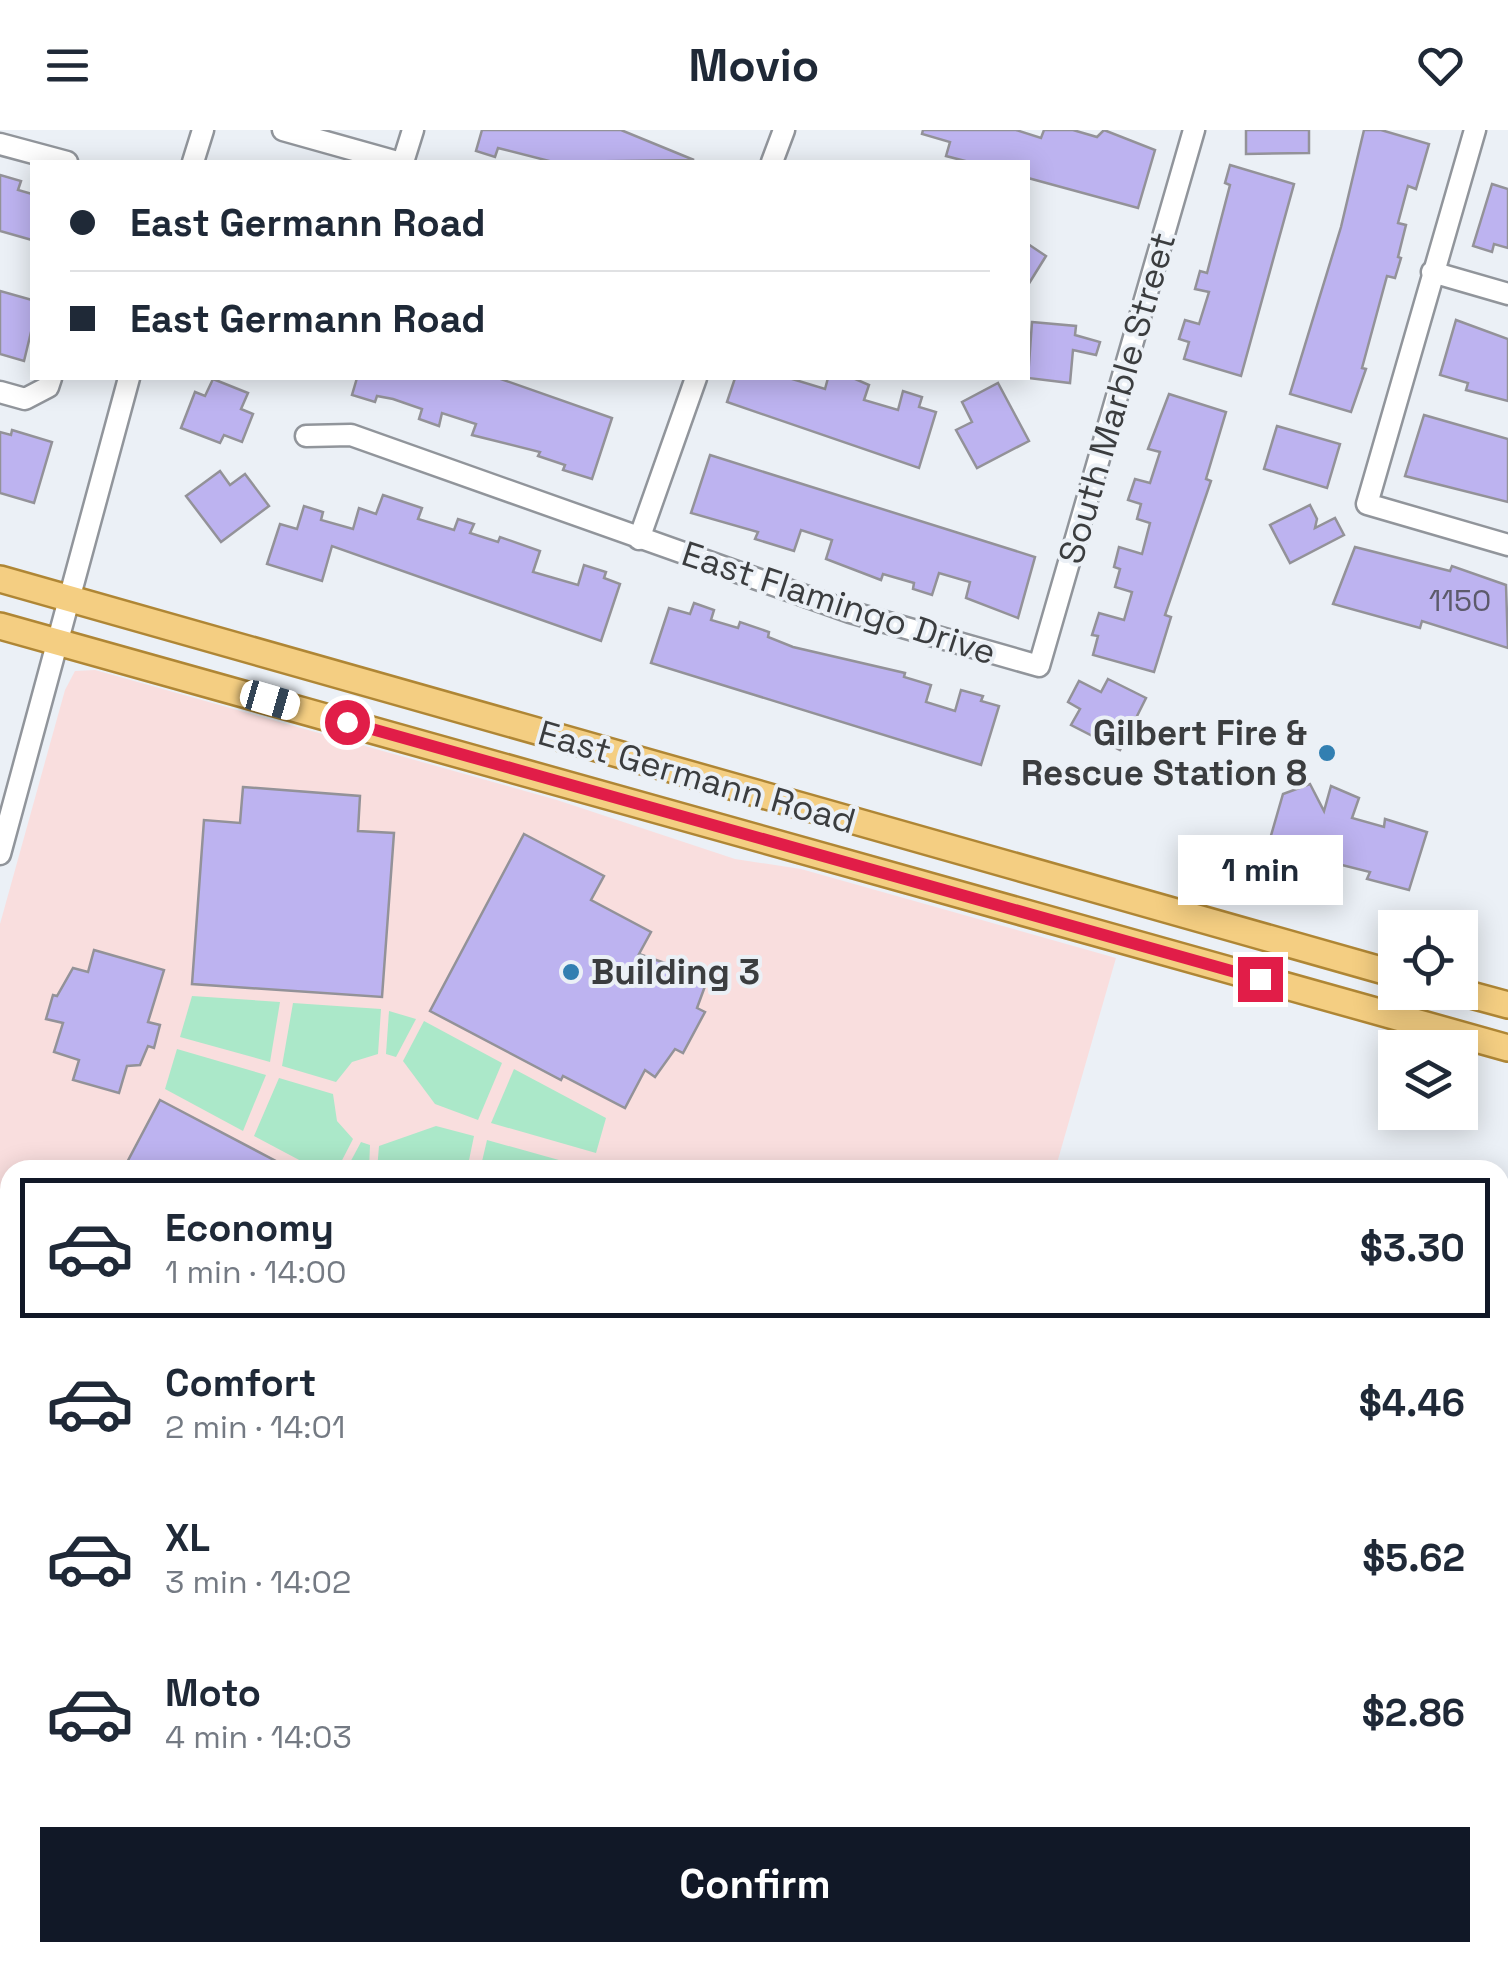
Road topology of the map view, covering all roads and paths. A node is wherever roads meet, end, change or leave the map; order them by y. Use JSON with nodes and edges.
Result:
{"nodes":[{"id":1,"x":203,"y":130,"type":"edge"},
{"id":2,"x":283,"y":130,"type":"edge"},
{"id":3,"x":413,"y":130,"type":"edge"},
{"id":4,"x":784,"y":130,"type":"edge"},
{"id":5,"x":1194,"y":130,"type":"edge"},
{"id":6,"x":1475,"y":130,"type":"edge"},
{"id":7,"x":0,"y":144,"type":"edge"},
{"id":8,"x":60,"y":160,"type":"edge"},
{"id":9,"x":194,"y":160,"type":"edge"},
{"id":10,"x":393,"y":160,"type":"edge"},
{"id":11,"x":401,"y":160,"type":"edge"},
{"id":12,"x":773,"y":160,"type":"edge"},
{"id":13,"x":1432,"y":272,"type":"junction"},
{"id":14,"x":1508,"y":294,"type":"edge"},
{"id":15,"x":127,"y":380,"type":"edge"},
{"id":16,"x":695,"y":380,"type":"edge"},
{"id":17,"x":50,"y":382,"type":"edge"},
{"id":18,"x":0,"y":392,"type":"edge"},
{"id":19,"x":306,"y":436,"type":"dead end"},
{"id":20,"x":639,"y":539,"type":"junction"},
{"id":21,"x":1508,"y":545,"type":"edge"},
{"id":22,"x":0,"y":579,"type":"edge"},
{"id":23,"x":69,"y":599,"type":"junction"},
{"id":24,"x":0,"y":626,"type":"edge"},
{"id":25,"x":58,"y":642,"type":"junction"},
{"id":26,"x":1039,"y":666,"type":"joint"},
{"id":27,"x":0,"y":854,"type":"edge"},
{"id":28,"x":1378,"y":969,"type":"edge"},
{"id":29,"x":1478,"y":997,"type":"edge"},
{"id":30,"x":1508,"y":1006,"type":"edge"},
{"id":31,"x":1508,"y":1048,"type":"edge"}],
"edges":[{"from":1,"to":9,"type":"street"},
{"from":2,"to":10,"type":"street"},
{"from":3,"to":11,"type":"street"},
{"from":4,"to":12,"type":"street"},
{"from":5,"to":26,"type":"street","name":"South Marble Street"},
{"from":6,"to":13,"type":"street"},
{"from":7,"to":8,"type":"street"},
{"from":13,"to":14,"type":"street"},
{"from":13,"to":21,"type":"street"},
{"from":15,"to":23,"type":"street"},
{"from":16,"to":20,"type":"street"},
{"from":17,"to":18,"type":"street"},
{"from":19,"to":20,"type":"street","name":"East Flamingo Drive"},
{"from":20,"to":26,"type":"street","name":"East Flamingo Drive"},
{"from":22,"to":23,"type":"main road","name":"East Germann Road"},
{"from":23,"to":25,"type":"street"},
{"from":23,"to":28,"type":"main road","name":"East Germann Road"},
{"from":24,"to":25,"type":"main road","name":"East Germann Road"},
{"from":25,"to":27,"type":"street"},
{"from":25,"to":31,"type":"main road","name":"East Germann Road"},
{"from":29,"to":30,"type":"main road"}]}
